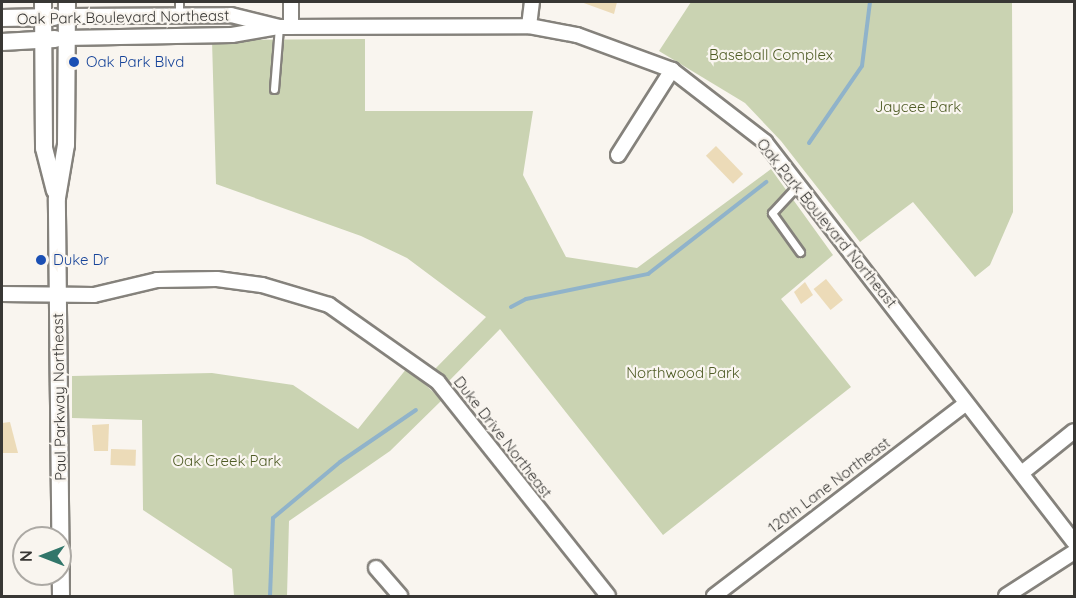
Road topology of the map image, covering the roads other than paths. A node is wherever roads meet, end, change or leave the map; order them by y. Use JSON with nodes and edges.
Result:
{"nodes":[{"id":1,"x":291,"y":2,"type":"edge"},
{"id":2,"x":532,"y":2,"type":"edge"},
{"id":3,"x":179,"y":8,"type":"edge"},
{"id":4,"x":44,"y":9,"type":"edge"},
{"id":5,"x":67,"y":9,"type":"edge"},
{"id":6,"x":2,"y":18,"type":"edge"},
{"id":7,"x":529,"y":26,"type":"junction"},
{"id":8,"x":285,"y":27,"type":"junction"},
{"id":9,"x":64,"y":38,"type":"junction"},
{"id":10,"x":43,"y":40,"type":"junction"},
{"id":11,"x":2,"y":42,"type":"edge"},
{"id":12,"x":672,"y":70,"type":"junction"},
{"id":13,"x":274,"y":89,"type":"dead end"},
{"id":14,"x":618,"y":155,"type":"dead end"},
{"id":15,"x":798,"y":185,"type":"junction"},
{"id":16,"x":57,"y":198,"type":"junction"},
{"id":17,"x":800,"y":252,"type":"dead end"},
{"id":18,"x":2,"y":294,"type":"edge"},
{"id":19,"x":58,"y":297,"type":"junction"},
{"id":20,"x":966,"y":403,"type":"junction"},
{"id":21,"x":1074,"y":431,"type":"edge"},
{"id":22,"x":1023,"y":472,"type":"junction"},
{"id":23,"x":1074,"y":542,"type":"edge"},
{"id":24,"x":1074,"y":552,"type":"edge"},
{"id":25,"x":376,"y":568,"type":"dead end"},
{"id":26,"x":61,"y":597,"type":"edge"},
{"id":27,"x":400,"y":597,"type":"edge"},
{"id":28,"x":608,"y":597,"type":"edge"},
{"id":29,"x":714,"y":597,"type":"edge"},
{"id":30,"x":1006,"y":597,"type":"edge"}],
"edges":[{"from":1,"to":8,"type":"street"},
{"from":2,"to":7,"type":"street"},
{"from":3,"to":5,"type":"street","name":"Oak Park Boulevard Northeast"},
{"from":3,"to":8,"type":"street","name":"Oak Park Boulevard Northeast"},
{"from":4,"to":5,"type":"street","name":"Oak Park Boulevard Northeast"},
{"from":4,"to":6,"type":"street","name":"Oak Park Boulevard Northeast"},
{"from":4,"to":10,"type":"street","name":"Paul Parkway Northeast"},
{"from":5,"to":9,"type":"street","name":"Paul Parkway Northeast"},
{"from":7,"to":8,"type":"street","name":"Oak Park Boulevard Northeast"},
{"from":7,"to":12,"type":"street","name":"Oak Park Boulevard Northeast"},
{"from":8,"to":9,"type":"street","name":"Oak Park Boulevard Northeast"},
{"from":8,"to":13,"type":"lane"},
{"from":9,"to":10,"type":"street","name":"Oak Park Boulevard Northeast"},
{"from":9,"to":16,"type":"street","name":"Paul Parkway Northeast"},
{"from":10,"to":11,"type":"street","name":"Oak Park Boulevard Northeast"},
{"from":10,"to":16,"type":"street","name":"Paul Parkway Northeast"},
{"from":12,"to":14,"type":"street"},
{"from":12,"to":15,"type":"street","name":"Oak Park Boulevard Northeast"},
{"from":15,"to":17,"type":"lane"},
{"from":15,"to":20,"type":"street","name":"Oak Park Boulevard Northeast"},
{"from":16,"to":19,"type":"street","name":"Paul Parkway Northeast"},
{"from":18,"to":19,"type":"street","name":"Duke Drive Northeast"},
{"from":19,"to":26,"type":"street","name":"Paul Parkway Northeast"},
{"from":19,"to":28,"type":"street","name":"Duke Drive Northeast"},
{"from":20,"to":22,"type":"street","name":"Oak Park Boulevard Northeast"},
{"from":20,"to":29,"type":"street","name":"120th Lane Northeast"},
{"from":21,"to":22,"type":"street"},
{"from":22,"to":23,"type":"street","name":"Oak Park Boulevard Northeast"},
{"from":24,"to":30,"type":"street"},
{"from":25,"to":27,"type":"street"}]}
